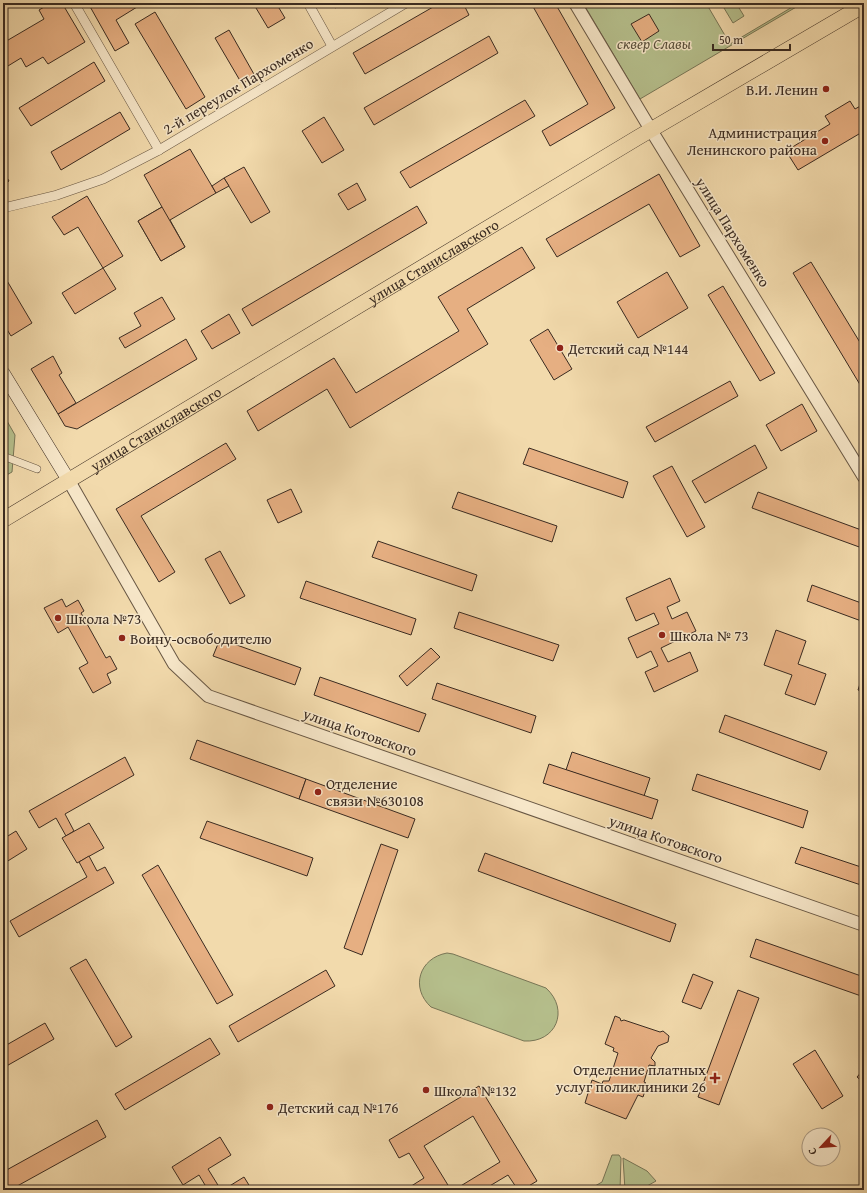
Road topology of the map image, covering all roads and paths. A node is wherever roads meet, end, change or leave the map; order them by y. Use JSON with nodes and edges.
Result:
{"nodes":[{"id":1,"x":74,"y":3,"type":"edge"},
{"id":2,"x":308,"y":3,"type":"edge"},
{"id":3,"x":406,"y":3,"type":"edge"},
{"id":4,"x":575,"y":3,"type":"edge"},
{"id":5,"x":864,"y":5,"type":"edge"},
{"id":6,"x":332,"y":46,"type":"junction"},
{"id":7,"x":651,"y":130,"type":"junction"},
{"id":8,"x":159,"y":150,"type":"junction"},
{"id":9,"x":3,"y":208,"type":"edge"},
{"id":10,"x":3,"y":373,"type":"edge"},
{"id":11,"x":3,"y":456,"type":"edge"},
{"id":12,"x":38,"y":469,"type":"dead end"},
{"id":13,"x":864,"y":478,"type":"edge"},
{"id":14,"x":69,"y":481,"type":"junction"},
{"id":15,"x":3,"y":520,"type":"edge"},
{"id":16,"x":864,"y":925,"type":"edge"}],
"edges":[{"from":1,"to":8,"type":"street","name":"2-й переулок Пархоменко"},
{"from":2,"to":6,"type":"street"},
{"from":3,"to":6,"type":"street","name":"2-й переулок Пархоменко"},
{"from":4,"to":7,"type":"street","name":"улица Пархоменко"},
{"from":5,"to":7,"type":"main road","name":"улица Станиславского"},
{"from":6,"to":8,"type":"street","name":"2-й переулок Пархоменко"},
{"from":7,"to":13,"type":"street","name":"улица Пархоменко"},
{"from":7,"to":14,"type":"main road","name":"улица Станиславского"},
{"from":8,"to":9,"type":"street","name":"2-й переулок Пархоменко"},
{"from":10,"to":14,"type":"main road","name":"улица Котовского"},
{"from":11,"to":12,"type":"street"},
{"from":14,"to":15,"type":"main road","name":"улица Станиславского"},
{"from":14,"to":16,"type":"street","name":"улица Котовского"}]}
